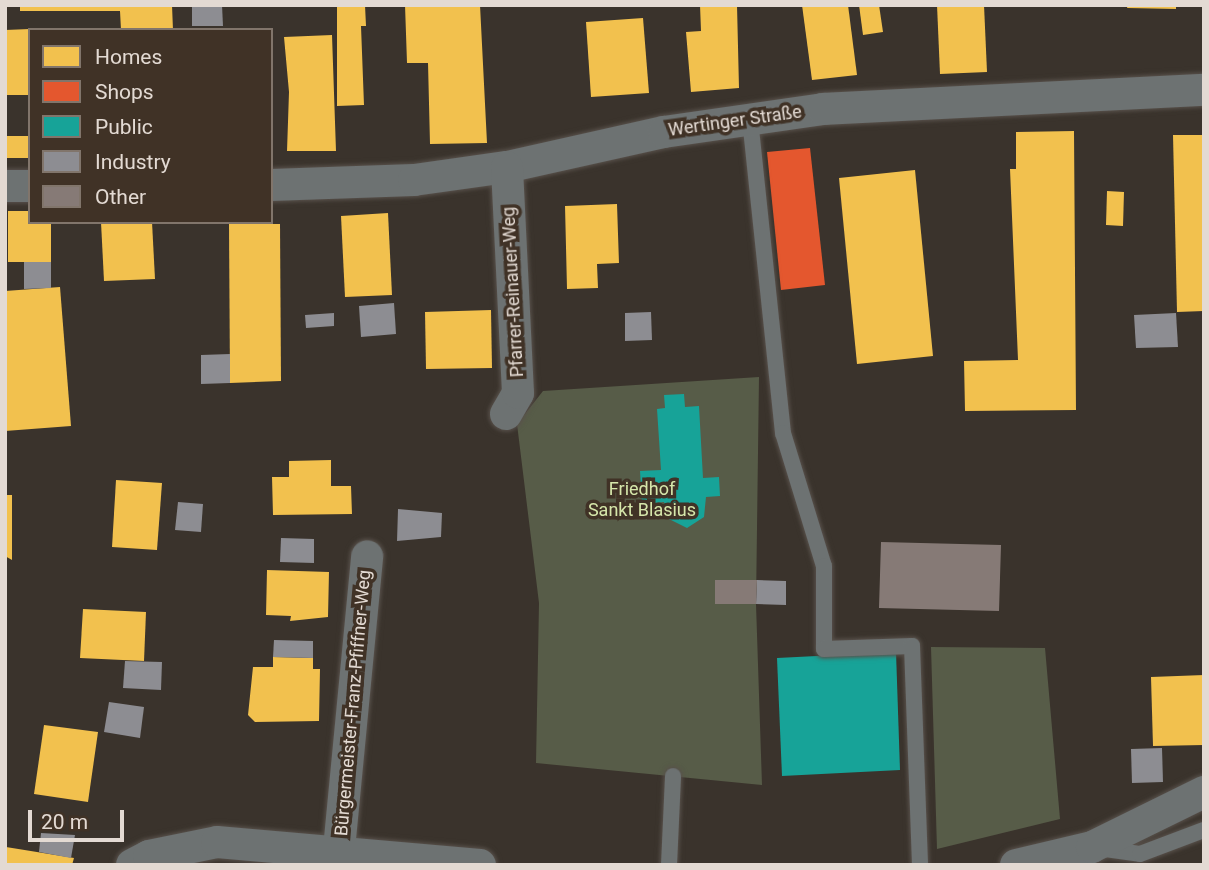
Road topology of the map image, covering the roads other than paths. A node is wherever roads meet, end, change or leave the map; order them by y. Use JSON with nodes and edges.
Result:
{"nodes":[{"id":1,"x":1204,"y":90,"type":"edge"},
{"id":2,"x":750,"y":119,"type":"junction"},
{"id":3,"x":508,"y":167,"type":"junction"},
{"id":4,"x":273,"y":185,"type":"edge"},
{"id":5,"x":5,"y":186,"type":"edge"},
{"id":6,"x":28,"y":186,"type":"edge"},
{"id":7,"x":506,"y":414,"type":"dead end"},
{"id":8,"x":367,"y":556,"type":"dead end"},
{"id":9,"x":673,"y":776,"type":"dead end"},
{"id":10,"x":1204,"y":792,"type":"edge"},
{"id":11,"x":1204,"y":831,"type":"edge"},
{"id":12,"x":1092,"y":847,"type":"junction"},
{"id":13,"x":339,"y":849,"type":"junction"},
{"id":14,"x":132,"y":865,"type":"edge"},
{"id":15,"x":480,"y":865,"type":"edge"},
{"id":16,"x":669,"y":865,"type":"edge"},
{"id":17,"x":920,"y":865,"type":"edge"},
{"id":18,"x":1016,"y":865,"type":"edge"}],
"edges":[{"from":1,"to":2,"type":"street","name":"Wertinger Straße"},
{"from":2,"to":3,"type":"street","name":"Wertinger Straße"},
{"from":2,"to":17,"type":"lane"},
{"from":3,"to":4,"type":"street","name":"Wertinger Straße"},
{"from":3,"to":7,"type":"street","name":"Pfarrer-Reinauer-Weg"},
{"from":5,"to":6,"type":"street"},
{"from":8,"to":13,"type":"street","name":"Bürgermeister-Franz-Pfiffner-Weg"},
{"from":9,"to":16,"type":"lane"},
{"from":10,"to":12,"type":"street"},
{"from":11,"to":12,"type":"lane"},
{"from":12,"to":18,"type":"street"},
{"from":13,"to":14,"type":"street"},
{"from":13,"to":15,"type":"street"}]}
